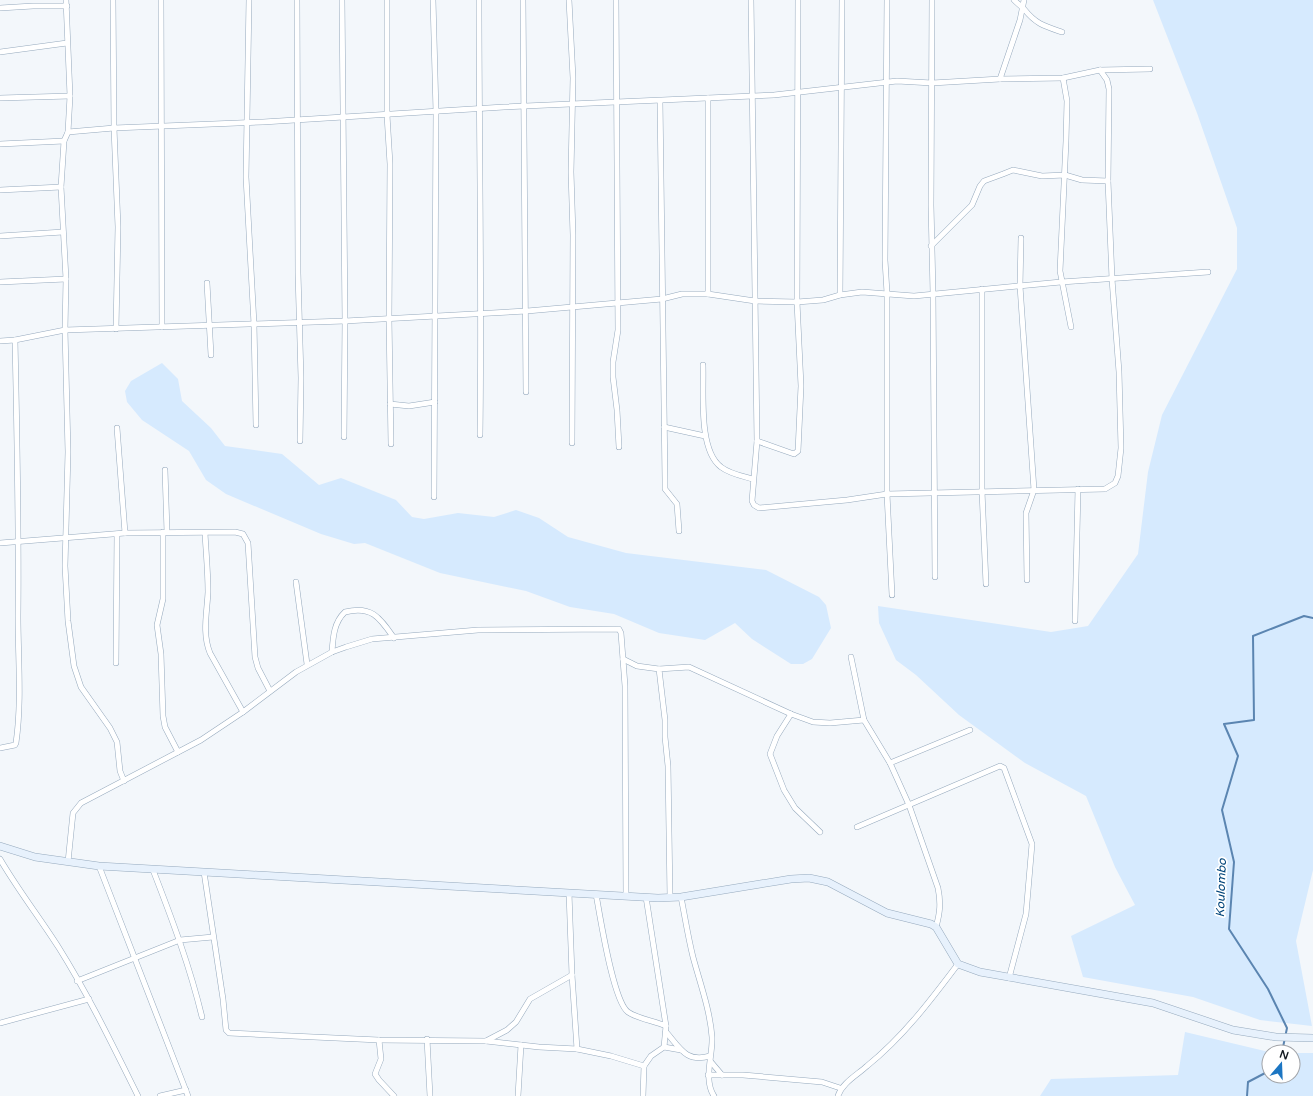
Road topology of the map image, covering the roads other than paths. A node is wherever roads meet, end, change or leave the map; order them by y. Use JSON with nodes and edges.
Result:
{"nodes":[{"id":1,"x":66,"y":0,"type":"edge"},
{"id":2,"x":113,"y":0,"type":"edge"},
{"id":3,"x":161,"y":0,"type":"edge"},
{"id":4,"x":249,"y":0,"type":"edge"},
{"id":5,"x":297,"y":0,"type":"edge"},
{"id":6,"x":342,"y":0,"type":"edge"},
{"id":7,"x":387,"y":0,"type":"edge"},
{"id":8,"x":432,"y":0,"type":"edge"},
{"id":9,"x":479,"y":0,"type":"edge"},
{"id":10,"x":523,"y":0,"type":"edge"},
{"id":11,"x":569,"y":0,"type":"edge"},
{"id":12,"x":616,"y":0,"type":"edge"},
{"id":13,"x":751,"y":0,"type":"edge"},
{"id":14,"x":798,"y":0,"type":"edge"},
{"id":15,"x":842,"y":0,"type":"edge"},
{"id":16,"x":887,"y":0,"type":"edge"},
{"id":17,"x":932,"y":0,"type":"edge"},
{"id":18,"x":1014,"y":0,"type":"edge"},
{"id":19,"x":1024,"y":0,"type":"edge"},
{"id":20,"x":67,"y":6,"type":"junction"},
{"id":21,"x":0,"y":8,"type":"edge"},
{"id":22,"x":1023,"y":8,"type":"junction"},
{"id":23,"x":1062,"y":32,"type":"dead end"},
{"id":24,"x":67,"y":43,"type":"junction"},
{"id":25,"x":0,"y":52,"type":"edge"},
{"id":26,"x":1100,"y":70,"type":"junction"},
{"id":27,"x":1150,"y":70,"type":"dead end"},
{"id":28,"x":1063,"y":78,"type":"junction"},
{"id":29,"x":1000,"y":79,"type":"junction"},
{"id":30,"x":887,"y":83,"type":"junction"},
{"id":31,"x":932,"y":83,"type":"junction"},
{"id":32,"x":843,"y":86,"type":"junction"},
{"id":33,"x":799,"y":93,"type":"junction"},
{"id":34,"x":70,"y":96,"type":"junction"},
{"id":35,"x":753,"y":96,"type":"junction"},
{"id":36,"x":0,"y":98,"type":"edge"},
{"id":37,"x":708,"y":98,"type":"junction"},
{"id":38,"x":660,"y":101,"type":"junction"},
{"id":39,"x":618,"y":103,"type":"junction"},
{"id":40,"x":572,"y":104,"type":"junction"},
{"id":41,"x":525,"y":106,"type":"junction"},
{"id":42,"x":478,"y":109,"type":"junction"},
{"id":43,"x":436,"y":112,"type":"junction"},
{"id":44,"x":387,"y":115,"type":"junction"},
{"id":45,"x":343,"y":117,"type":"junction"},
{"id":46,"x":298,"y":120,"type":"junction"},
{"id":47,"x":246,"y":122,"type":"junction"},
{"id":48,"x":162,"y":126,"type":"junction"},
{"id":49,"x":114,"y":128,"type":"junction"},
{"id":50,"x":68,"y":132,"type":"junction"},
{"id":51,"x":64,"y":141,"type":"junction"},
{"id":52,"x":0,"y":144,"type":"edge"},
{"id":53,"x":1065,"y":175,"type":"junction"},
{"id":54,"x":1108,"y":181,"type":"junction"},
{"id":55,"x":61,"y":187,"type":"junction"},
{"id":56,"x":0,"y":190,"type":"edge"},
{"id":57,"x":63,"y":232,"type":"junction"},
{"id":58,"x":0,"y":236,"type":"edge"},
{"id":59,"x":1021,"y":238,"type":"dead end"},
{"id":60,"x":931,"y":246,"type":"junction"},
{"id":61,"x":1208,"y":272,"type":"dead end"},
{"id":62,"x":66,"y":279,"type":"junction"},
{"id":63,"x":1112,"y":279,"type":"junction"},
{"id":64,"x":0,"y":282,"type":"edge"},
{"id":65,"x":1061,"y":282,"type":"junction"},
{"id":66,"x":207,"y":283,"type":"dead end"},
{"id":67,"x":1020,"y":286,"type":"junction"},
{"id":68,"x":982,"y":289,"type":"junction"},
{"id":69,"x":887,"y":293,"type":"junction"},
{"id":70,"x":708,"y":294,"type":"junction"},
{"id":71,"x":933,"y":294,"type":"junction"},
{"id":72,"x":840,"y":295,"type":"junction"},
{"id":73,"x":662,"y":299,"type":"junction"},
{"id":74,"x":755,"y":301,"type":"junction"},
{"id":75,"x":618,"y":302,"type":"junction"},
{"id":76,"x":797,"y":302,"type":"junction"},
{"id":77,"x":572,"y":307,"type":"junction"},
{"id":78,"x":527,"y":311,"type":"junction"},
{"id":79,"x":482,"y":314,"type":"junction"},
{"id":80,"x":435,"y":316,"type":"junction"},
{"id":81,"x":389,"y":319,"type":"junction"},
{"id":82,"x":345,"y":321,"type":"junction"},
{"id":83,"x":300,"y":322,"type":"junction"},
{"id":84,"x":254,"y":324,"type":"junction"},
{"id":85,"x":208,"y":325,"type":"junction"},
{"id":86,"x":1071,"y":327,"type":"dead end"},
{"id":87,"x":162,"y":328,"type":"junction"},
{"id":88,"x":116,"y":329,"type":"junction"},
{"id":89,"x":65,"y":330,"type":"junction"},
{"id":90,"x":15,"y":340,"type":"junction"},
{"id":91,"x":0,"y":341,"type":"edge"},
{"id":92,"x":210,"y":355,"type":"dead end"},
{"id":93,"x":703,"y":365,"type":"dead end"},
{"id":94,"x":526,"y":392,"type":"dead end"},
{"id":95,"x":435,"y":402,"type":"junction"},
{"id":96,"x":390,"y":404,"type":"junction"},
{"id":97,"x":256,"y":425,"type":"dead end"},
{"id":98,"x":664,"y":427,"type":"junction"},
{"id":99,"x":117,"y":428,"type":"dead end"},
{"id":100,"x":480,"y":435,"type":"dead end"},
{"id":101,"x":705,"y":436,"type":"junction"},
{"id":102,"x":344,"y":437,"type":"dead end"},
{"id":103,"x":300,"y":441,"type":"dead end"},
{"id":104,"x":757,"y":441,"type":"junction"},
{"id":105,"x":391,"y":444,"type":"dead end"},
{"id":106,"x":572,"y":444,"type":"dead end"},
{"id":107,"x":619,"y":447,"type":"dead end"},
{"id":108,"x":165,"y":470,"type":"dead end"},
{"id":109,"x":753,"y":479,"type":"junction"},
{"id":110,"x":1078,"y":489,"type":"junction"},
{"id":111,"x":1034,"y":490,"type":"junction"},
{"id":112,"x":982,"y":491,"type":"junction"},
{"id":113,"x":934,"y":492,"type":"junction"},
{"id":114,"x":887,"y":494,"type":"junction"},
{"id":115,"x":434,"y":497,"type":"dead end"},
{"id":116,"x":679,"y":531,"type":"dead end"},
{"id":117,"x":165,"y":532,"type":"junction"},
{"id":118,"x":125,"y":533,"type":"junction"},
{"id":119,"x":206,"y":533,"type":"junction"},
{"id":120,"x":117,"y":534,"type":"junction"},
{"id":121,"x":66,"y":538,"type":"junction"},
{"id":122,"x":19,"y":541,"type":"junction"},
{"id":123,"x":0,"y":543,"type":"edge"},
{"id":124,"x":935,"y":577,"type":"dead end"},
{"id":125,"x":1027,"y":580,"type":"dead end"},
{"id":126,"x":296,"y":582,"type":"dead end"},
{"id":127,"x":986,"y":584,"type":"dead end"},
{"id":128,"x":892,"y":595,"type":"dead end"},
{"id":129,"x":1075,"y":622,"type":"dead end"},
{"id":130,"x":394,"y":638,"type":"junction"},
{"id":131,"x":332,"y":652,"type":"junction"},
{"id":132,"x":851,"y":657,"type":"dead end"},
{"id":133,"x":623,"y":659,"type":"junction"},
{"id":134,"x":116,"y":664,"type":"dead end"},
{"id":135,"x":307,"y":664,"type":"junction"},
{"id":136,"x":659,"y":669,"type":"junction"},
{"id":137,"x":270,"y":691,"type":"junction"},
{"id":138,"x":243,"y":712,"type":"junction"},
{"id":139,"x":791,"y":714,"type":"junction"},
{"id":140,"x":864,"y":720,"type":"junction"},
{"id":141,"x":970,"y":730,"type":"dead end"},
{"id":142,"x":0,"y":748,"type":"edge"},
{"id":143,"x":178,"y":752,"type":"junction"},
{"id":144,"x":890,"y":763,"type":"junction"},
{"id":145,"x":124,"y":781,"type":"junction"},
{"id":146,"x":909,"y":805,"type":"junction"},
{"id":147,"x":857,"y":827,"type":"dead end"},
{"id":148,"x":820,"y":832,"type":"dead end"},
{"id":149,"x":0,"y":846,"type":"edge"},
{"id":150,"x":0,"y":859,"type":"edge"},
{"id":151,"x":68,"y":862,"type":"junction"},
{"id":152,"x":99,"y":866,"type":"junction"},
{"id":153,"x":154,"y":870,"type":"junction"},
{"id":154,"x":204,"y":872,"type":"junction"},
{"id":155,"x":569,"y":893,"type":"junction"},
{"id":156,"x":596,"y":894,"type":"junction"},
{"id":157,"x":626,"y":896,"type":"junction"},
{"id":158,"x":646,"y":897,"type":"junction"},
{"id":159,"x":670,"y":897,"type":"junction"},
{"id":160,"x":681,"y":897,"type":"junction"},
{"id":161,"x":936,"y":927,"type":"junction"},
{"id":162,"x":213,"y":937,"type":"junction"},
{"id":163,"x":180,"y":940,"type":"junction"},
{"id":164,"x":135,"y":960,"type":"junction"},
{"id":165,"x":958,"y":964,"type":"junction"},
{"id":166,"x":572,"y":974,"type":"junction"},
{"id":167,"x":1009,"y":978,"type":"junction"},
{"id":168,"x":78,"y":981,"type":"junction"},
{"id":169,"x":89,"y":999,"type":"junction"},
{"id":170,"x":202,"y":1017,"type":"dead end"},
{"id":171,"x":0,"y":1023,"type":"edge"},
{"id":172,"x":666,"y":1029,"type":"junction"},
{"id":173,"x":1311,"y":1038,"type":"edge"},
{"id":174,"x":427,"y":1039,"type":"junction"},
{"id":175,"x":379,"y":1040,"type":"junction"},
{"id":176,"x":486,"y":1040,"type":"junction"},
{"id":177,"x":521,"y":1045,"type":"junction"},
{"id":178,"x":664,"y":1047,"type":"junction"},
{"id":179,"x":577,"y":1049,"type":"junction"},
{"id":180,"x":681,"y":1050,"type":"junction"},
{"id":181,"x":710,"y":1056,"type":"junction"},
{"id":182,"x":711,"y":1062,"type":"junction"},
{"id":183,"x":644,"y":1066,"type":"junction"},
{"id":184,"x":708,"y":1075,"type":"junction"},
{"id":185,"x":722,"y":1075,"type":"junction"},
{"id":186,"x":840,"y":1088,"type":"junction"},
{"id":187,"x":186,"y":1090,"type":"junction"},
{"id":188,"x":710,"y":1090,"type":"junction"},
{"id":189,"x":138,"y":1096,"type":"edge"},
{"id":190,"x":160,"y":1096,"type":"edge"},
{"id":191,"x":188,"y":1096,"type":"edge"},
{"id":192,"x":394,"y":1096,"type":"edge"},
{"id":193,"x":430,"y":1096,"type":"edge"},
{"id":194,"x":518,"y":1096,"type":"edge"},
{"id":195,"x":643,"y":1096,"type":"edge"},
{"id":196,"x":708,"y":1096,"type":"edge"},
{"id":197,"x":714,"y":1096,"type":"edge"},
{"id":198,"x":838,"y":1096,"type":"edge"}],
"edges":[{"from":1,"to":20,"type":"street"},
{"from":2,"to":49,"type":"street"},
{"from":3,"to":48,"type":"street"},
{"from":4,"to":47,"type":"street"},
{"from":5,"to":46,"type":"street"},
{"from":6,"to":45,"type":"street"},
{"from":7,"to":44,"type":"street"},
{"from":8,"to":43,"type":"street"},
{"from":9,"to":42,"type":"street"},
{"from":10,"to":41,"type":"street"},
{"from":11,"to":40,"type":"street"},
{"from":12,"to":39,"type":"street"},
{"from":13,"to":35,"type":"street"},
{"from":14,"to":33,"type":"street"},
{"from":15,"to":32,"type":"street"},
{"from":16,"to":30,"type":"street"},
{"from":17,"to":31,"type":"street"},
{"from":18,"to":22,"type":"street"},
{"from":19,"to":22,"type":"street"},
{"from":20,"to":21,"type":"street"},
{"from":20,"to":24,"type":"street"},
{"from":22,"to":23,"type":"street"},
{"from":22,"to":29,"type":"street"},
{"from":24,"to":25,"type":"street"},
{"from":24,"to":34,"type":"street"},
{"from":26,"to":27,"type":"street"},
{"from":26,"to":28,"type":"street"},
{"from":26,"to":54,"type":"street"},
{"from":28,"to":29,"type":"street"},
{"from":28,"to":53,"type":"street"},
{"from":29,"to":31,"type":"street"},
{"from":30,"to":31,"type":"street"},
{"from":30,"to":32,"type":"street"},
{"from":30,"to":69,"type":"street"},
{"from":31,"to":60,"type":"street"},
{"from":32,"to":33,"type":"street"},
{"from":32,"to":72,"type":"street"},
{"from":33,"to":35,"type":"street"},
{"from":33,"to":76,"type":"street"},
{"from":34,"to":36,"type":"street"},
{"from":34,"to":50,"type":"street"},
{"from":35,"to":37,"type":"street"},
{"from":35,"to":74,"type":"street"},
{"from":37,"to":38,"type":"street"},
{"from":37,"to":70,"type":"street"},
{"from":38,"to":39,"type":"street"},
{"from":38,"to":73,"type":"street"},
{"from":39,"to":40,"type":"street"},
{"from":39,"to":75,"type":"street"},
{"from":40,"to":41,"type":"street"},
{"from":40,"to":77,"type":"street"},
{"from":41,"to":42,"type":"street"},
{"from":41,"to":78,"type":"street"},
{"from":42,"to":43,"type":"street"},
{"from":42,"to":79,"type":"street"},
{"from":43,"to":44,"type":"street"},
{"from":43,"to":80,"type":"street"},
{"from":44,"to":45,"type":"street"},
{"from":44,"to":81,"type":"street"},
{"from":45,"to":46,"type":"street"},
{"from":45,"to":82,"type":"street"},
{"from":46,"to":47,"type":"street"},
{"from":46,"to":83,"type":"street"},
{"from":47,"to":48,"type":"street"},
{"from":47,"to":84,"type":"street"},
{"from":48,"to":49,"type":"street"},
{"from":48,"to":87,"type":"street"},
{"from":49,"to":50,"type":"street"},
{"from":49,"to":88,"type":"street"},
{"from":50,"to":51,"type":"street"},
{"from":51,"to":52,"type":"street"},
{"from":51,"to":55,"type":"street"},
{"from":53,"to":54,"type":"street"},
{"from":53,"to":60,"type":"street"},
{"from":53,"to":65,"type":"street"},
{"from":54,"to":63,"type":"street"},
{"from":55,"to":56,"type":"street"},
{"from":55,"to":57,"type":"street"},
{"from":57,"to":58,"type":"street"},
{"from":57,"to":62,"type":"street"},
{"from":59,"to":67,"type":"street"},
{"from":60,"to":71,"type":"street"},
{"from":61,"to":63,"type":"street"},
{"from":62,"to":64,"type":"street"},
{"from":62,"to":89,"type":"street"},
{"from":63,"to":65,"type":"street"},
{"from":63,"to":110,"type":"street"},
{"from":65,"to":67,"type":"street"},
{"from":65,"to":86,"type":"street"},
{"from":66,"to":85,"type":"street"},
{"from":67,"to":68,"type":"street"},
{"from":67,"to":111,"type":"street"},
{"from":68,"to":71,"type":"street"},
{"from":68,"to":112,"type":"street"},
{"from":69,"to":71,"type":"street"},
{"from":69,"to":72,"type":"street"},
{"from":69,"to":114,"type":"street"},
{"from":70,"to":73,"type":"street"},
{"from":70,"to":74,"type":"street"},
{"from":71,"to":113,"type":"street"},
{"from":72,"to":76,"type":"street"},
{"from":73,"to":75,"type":"street"},
{"from":73,"to":98,"type":"street"},
{"from":74,"to":76,"type":"street"},
{"from":74,"to":104,"type":"street"},
{"from":75,"to":77,"type":"street"},
{"from":75,"to":107,"type":"street"},
{"from":76,"to":104,"type":"street"},
{"from":77,"to":78,"type":"street"},
{"from":77,"to":106,"type":"street"},
{"from":78,"to":79,"type":"street"},
{"from":78,"to":94,"type":"street"},
{"from":79,"to":80,"type":"street"},
{"from":79,"to":100,"type":"street"},
{"from":80,"to":81,"type":"street"},
{"from":80,"to":95,"type":"street"},
{"from":81,"to":82,"type":"street"},
{"from":81,"to":96,"type":"street"},
{"from":82,"to":83,"type":"street"},
{"from":82,"to":102,"type":"street"},
{"from":83,"to":84,"type":"street"},
{"from":83,"to":103,"type":"street"},
{"from":84,"to":85,"type":"street"},
{"from":84,"to":97,"type":"street"},
{"from":85,"to":87,"type":"street"},
{"from":85,"to":92,"type":"street"},
{"from":87,"to":88,"type":"street"},
{"from":88,"to":89,"type":"street"},
{"from":89,"to":90,"type":"street"},
{"from":89,"to":121,"type":"street"},
{"from":90,"to":91,"type":"street"},
{"from":90,"to":122,"type":"street"},
{"from":93,"to":101,"type":"street"},
{"from":95,"to":96,"type":"street"},
{"from":95,"to":115,"type":"street"},
{"from":96,"to":105,"type":"street"},
{"from":98,"to":101,"type":"street"},
{"from":98,"to":116,"type":"street"},
{"from":99,"to":118,"type":"street"},
{"from":101,"to":109,"type":"street"},
{"from":104,"to":109,"type":"street"},
{"from":108,"to":117,"type":"street"},
{"from":109,"to":114,"type":"street"},
{"from":110,"to":111,"type":"street"},
{"from":110,"to":129,"type":"street"},
{"from":111,"to":112,"type":"street"},
{"from":111,"to":125,"type":"street"},
{"from":112,"to":113,"type":"street"},
{"from":112,"to":127,"type":"street"},
{"from":113,"to":114,"type":"street"},
{"from":113,"to":124,"type":"street"},
{"from":114,"to":128,"type":"street"},
{"from":117,"to":118,"type":"street"},
{"from":117,"to":119,"type":"street"},
{"from":117,"to":143,"type":"street"},
{"from":118,"to":120,"type":"street"},
{"from":119,"to":137,"type":"street"},
{"from":119,"to":138,"type":"street"},
{"from":120,"to":121,"type":"street"},
{"from":120,"to":134,"type":"street"},
{"from":121,"to":122,"type":"street"},
{"from":121,"to":145,"type":"street"},
{"from":122,"to":123,"type":"street"},
{"from":122,"to":142,"type":"street"},
{"from":126,"to":135,"type":"street"},
{"from":130,"to":131,"type":"street"},
{"from":130,"to":131,"type":"street"},
{"from":130,"to":133,"type":"street"},
{"from":131,"to":135,"type":"street"},
{"from":132,"to":140,"type":"street"},
{"from":133,"to":136,"type":"street"},
{"from":133,"to":157,"type":"street"},
{"from":135,"to":137,"type":"street"},
{"from":136,"to":139,"type":"street"},
{"from":136,"to":159,"type":"street"},
{"from":137,"to":138,"type":"street"},
{"from":138,"to":143,"type":"street"},
{"from":139,"to":140,"type":"street"},
{"from":139,"to":148,"type":"street"},
{"from":140,"to":144,"type":"street"},
{"from":141,"to":144,"type":"street"},
{"from":143,"to":145,"type":"street"},
{"from":144,"to":146,"type":"street"},
{"from":145,"to":151,"type":"street"},
{"from":146,"to":147,"type":"street"},
{"from":146,"to":161,"type":"street"},
{"from":146,"to":167,"type":"street"},
{"from":149,"to":151,"type":"street"},
{"from":150,"to":168,"type":"street"},
{"from":151,"to":152,"type":"street"},
{"from":152,"to":153,"type":"street"},
{"from":152,"to":164,"type":"street"},
{"from":153,"to":154,"type":"street"},
{"from":153,"to":163,"type":"street"},
{"from":154,"to":155,"type":"street"},
{"from":154,"to":162,"type":"street"},
{"from":155,"to":156,"type":"street"},
{"from":155,"to":166,"type":"street"},
{"from":156,"to":157,"type":"street"},
{"from":156,"to":172,"type":"street"},
{"from":157,"to":158,"type":"street"},
{"from":158,"to":159,"type":"street"},
{"from":158,"to":172,"type":"street"},
{"from":159,"to":160,"type":"street"},
{"from":160,"to":161,"type":"street"},
{"from":160,"to":181,"type":"street"},
{"from":161,"to":165,"type":"street"},
{"from":162,"to":163,"type":"street"},
{"from":162,"to":175,"type":"street"},
{"from":163,"to":164,"type":"street"},
{"from":163,"to":170,"type":"street"},
{"from":164,"to":168,"type":"street"},
{"from":164,"to":187,"type":"street"},
{"from":165,"to":167,"type":"street"},
{"from":165,"to":186,"type":"street"},
{"from":166,"to":176,"type":"street"},
{"from":166,"to":179,"type":"street"},
{"from":167,"to":173,"type":"street"},
{"from":168,"to":169,"type":"street"},
{"from":169,"to":171,"type":"street"},
{"from":169,"to":189,"type":"street"},
{"from":172,"to":178,"type":"street"},
{"from":172,"to":180,"type":"street"},
{"from":174,"to":175,"type":"street"},
{"from":174,"to":176,"type":"street"},
{"from":174,"to":193,"type":"street"},
{"from":175,"to":192,"type":"street"},
{"from":176,"to":177,"type":"street"},
{"from":177,"to":179,"type":"street"},
{"from":177,"to":194,"type":"street"},
{"from":178,"to":180,"type":"street"},
{"from":178,"to":183,"type":"street"},
{"from":179,"to":183,"type":"street"},
{"from":180,"to":181,"type":"street"},
{"from":181,"to":182,"type":"street"},
{"from":182,"to":184,"type":"street"},
{"from":182,"to":185,"type":"street"},
{"from":183,"to":195,"type":"street"},
{"from":184,"to":185,"type":"street"},
{"from":184,"to":188,"type":"street"},
{"from":185,"to":186,"type":"street"},
{"from":186,"to":198,"type":"street"},
{"from":187,"to":190,"type":"street"},
{"from":187,"to":191,"type":"street"},
{"from":188,"to":196,"type":"street"},
{"from":188,"to":197,"type":"street"}]}
